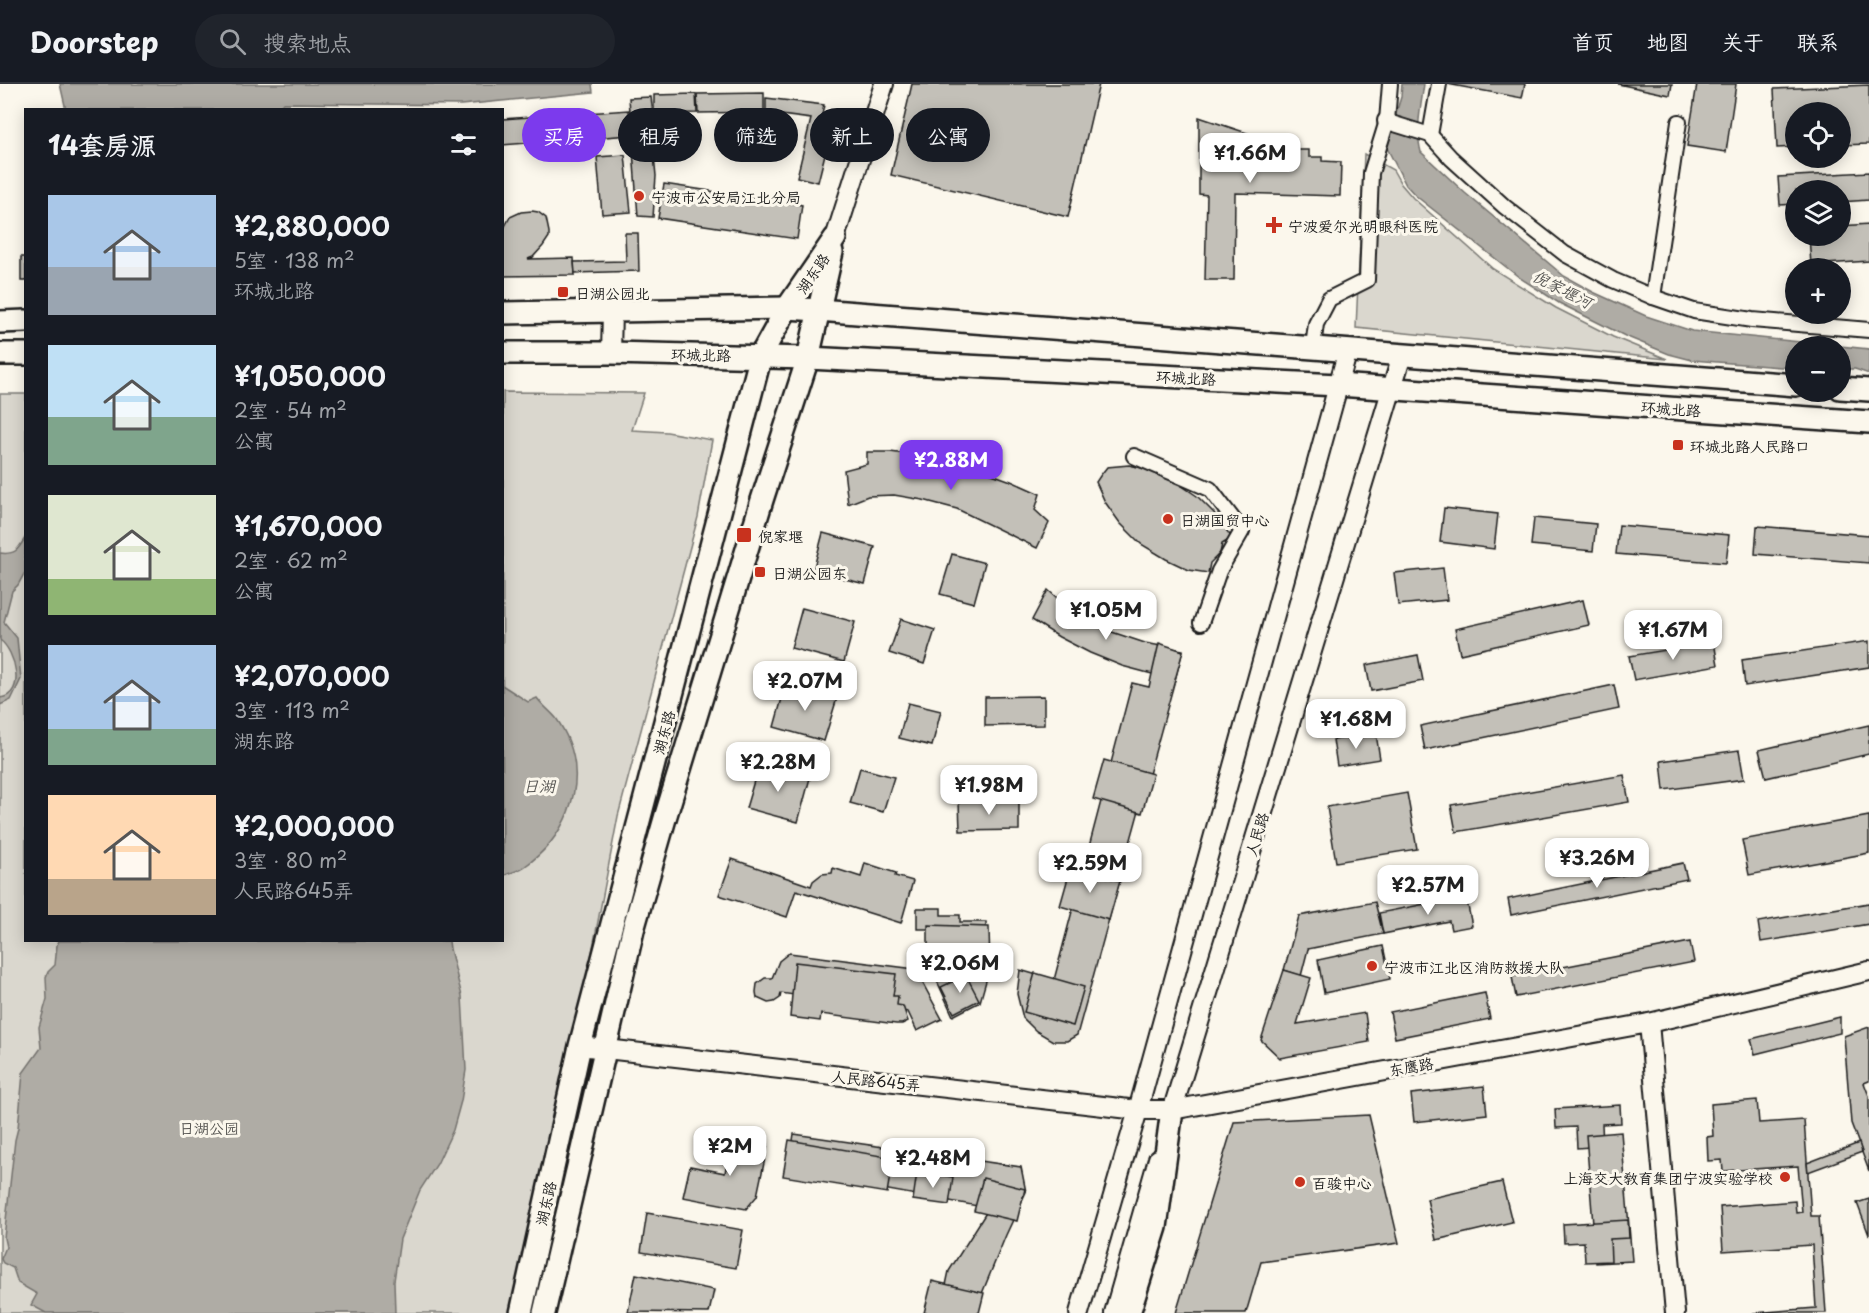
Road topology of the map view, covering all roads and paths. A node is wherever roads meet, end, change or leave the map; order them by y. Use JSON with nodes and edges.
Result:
{"nodes":[{"id":1,"x":884,"y":84,"type":"edge"},
{"id":2,"x":1390,"y":84,"type":"edge"},
{"id":3,"x":1439,"y":84,"type":"edge"},
{"id":4,"x":1388,"y":122,"type":"junction"},
{"id":5,"x":1679,"y":122,"type":"dead end"},
{"id":6,"x":1429,"y":135,"type":"junction"},
{"id":7,"x":836,"y":238,"type":"junction"},
{"id":8,"x":1653,"y":297,"type":"junction"},
{"id":9,"x":787,"y":308,"type":"junction"},
{"id":10,"x":818,"y":310,"type":"junction"},
{"id":11,"x":612,"y":311,"type":"junction"},
{"id":12,"x":504,"y":313,"type":"edge"},
{"id":13,"x":24,"y":321,"type":"edge"},
{"id":14,"x":0,"y":322,"type":"edge"},
{"id":15,"x":1869,"y":330,"type":"edge"},
{"id":16,"x":1313,"y":347,"type":"junction"},
{"id":17,"x":1348,"y":350,"type":"junction"},
{"id":18,"x":504,"y":353,"type":"edge"},
{"id":19,"x":611,"y":353,"type":"junction"},
{"id":20,"x":0,"y":354,"type":"edge"},
{"id":21,"x":24,"y":354,"type":"edge"},
{"id":22,"x":761,"y":355,"type":"junction"},
{"id":23,"x":1402,"y":355,"type":"junction"},
{"id":24,"x":808,"y":358,"type":"junction"},
{"id":25,"x":1785,"y":384,"type":"edge"},
{"id":26,"x":1338,"y":385,"type":"junction"},
{"id":27,"x":1393,"y":389,"type":"junction"},
{"id":28,"x":1851,"y":389,"type":"edge"},
{"id":29,"x":1869,"y":390,"type":"edge"},
{"id":30,"x":1869,"y":422,"type":"edge"},
{"id":31,"x":1134,"y":456,"type":"dead end"},
{"id":32,"x":1201,"y":623,"type":"dead end"},
{"id":33,"x":1869,"y":971,"type":"edge"},
{"id":34,"x":1649,"y":1023,"type":"junction"},
{"id":35,"x":580,"y":1046,"type":"junction"},
{"id":36,"x":604,"y":1050,"type":"junction"},
{"id":37,"x":1138,"y":1110,"type":"junction"},
{"id":38,"x":1172,"y":1110,"type":"junction"},
{"id":39,"x":521,"y":1313,"type":"edge"},
{"id":40,"x":544,"y":1313,"type":"edge"},
{"id":41,"x":1079,"y":1313,"type":"edge"},
{"id":42,"x":1114,"y":1313,"type":"edge"},
{"id":43,"x":1129,"y":1313,"type":"edge"},
{"id":44,"x":1675,"y":1313,"type":"edge"}],
"edges":[{"from":1,"to":7,"type":"main road"},
{"from":2,"to":4,"type":"street"},
{"from":3,"to":6,"type":"street"},
{"from":4,"to":6,"type":"street"},
{"from":4,"to":16,"type":"street"},
{"from":5,"to":8,"type":"street"},
{"from":6,"to":8,"type":"street"},
{"from":7,"to":9,"type":"main road","name":"湖东路"},
{"from":7,"to":10,"type":"main road","name":"湖东路"},
{"from":8,"to":15,"type":"street"},
{"from":9,"to":10,"type":"main road"},
{"from":9,"to":11,"type":"main road"},
{"from":9,"to":22,"type":"main road","name":"湖东路"},
{"from":10,"to":16,"type":"main road"},
{"from":10,"to":24,"type":"main road","name":"湖东路"},
{"from":11,"to":12,"type":"main road"},
{"from":11,"to":19,"type":"main road"},
{"from":13,"to":14,"type":"main road"},
{"from":16,"to":17,"type":"main road"},
{"from":17,"to":23,"type":"main road"},
{"from":17,"to":26,"type":"main road"},
{"from":18,"to":19,"type":"main road","name":"环城北路"},
{"from":19,"to":22,"type":"main road","name":"环城北路"},
{"from":20,"to":21,"type":"main road"},
{"from":22,"to":24,"type":"main road","name":"环城北路"},
{"from":22,"to":35,"type":"main road","name":"湖东路"},
{"from":23,"to":25,"type":"main road"},
{"from":23,"to":27,"type":"main road","name":"人民路"},
{"from":24,"to":26,"type":"main road","name":"环城北路"},
{"from":24,"to":36,"type":"main road","name":"湖东路"},
{"from":26,"to":27,"type":"main road","name":"环城北路"},
{"from":26,"to":37,"type":"main road"},
{"from":27,"to":30,"type":"main road","name":"环城北路"},
{"from":27,"to":38,"type":"main road","name":"人民路"},
{"from":28,"to":29,"type":"main road"},
{"from":31,"to":32,"type":"street"},
{"from":33,"to":34,"type":"main road","name":"东鹰路"},
{"from":34,"to":38,"type":"main road","name":"东鹰路"},
{"from":34,"to":44,"type":"main road"},
{"from":35,"to":36,"type":"main road","name":"人民路645弄"},
{"from":35,"to":39,"type":"main road","name":"湖东路"},
{"from":36,"to":37,"type":"main road","name":"人民路645弄"},
{"from":36,"to":40,"type":"main road","name":"湖东路"},
{"from":37,"to":38,"type":"main road","name":"人民路645弄"},
{"from":37,"to":41,"type":"main road"},
{"from":38,"to":42,"type":"main road","name":"人民路"},
{"from":38,"to":43,"type":"main road"}]}
